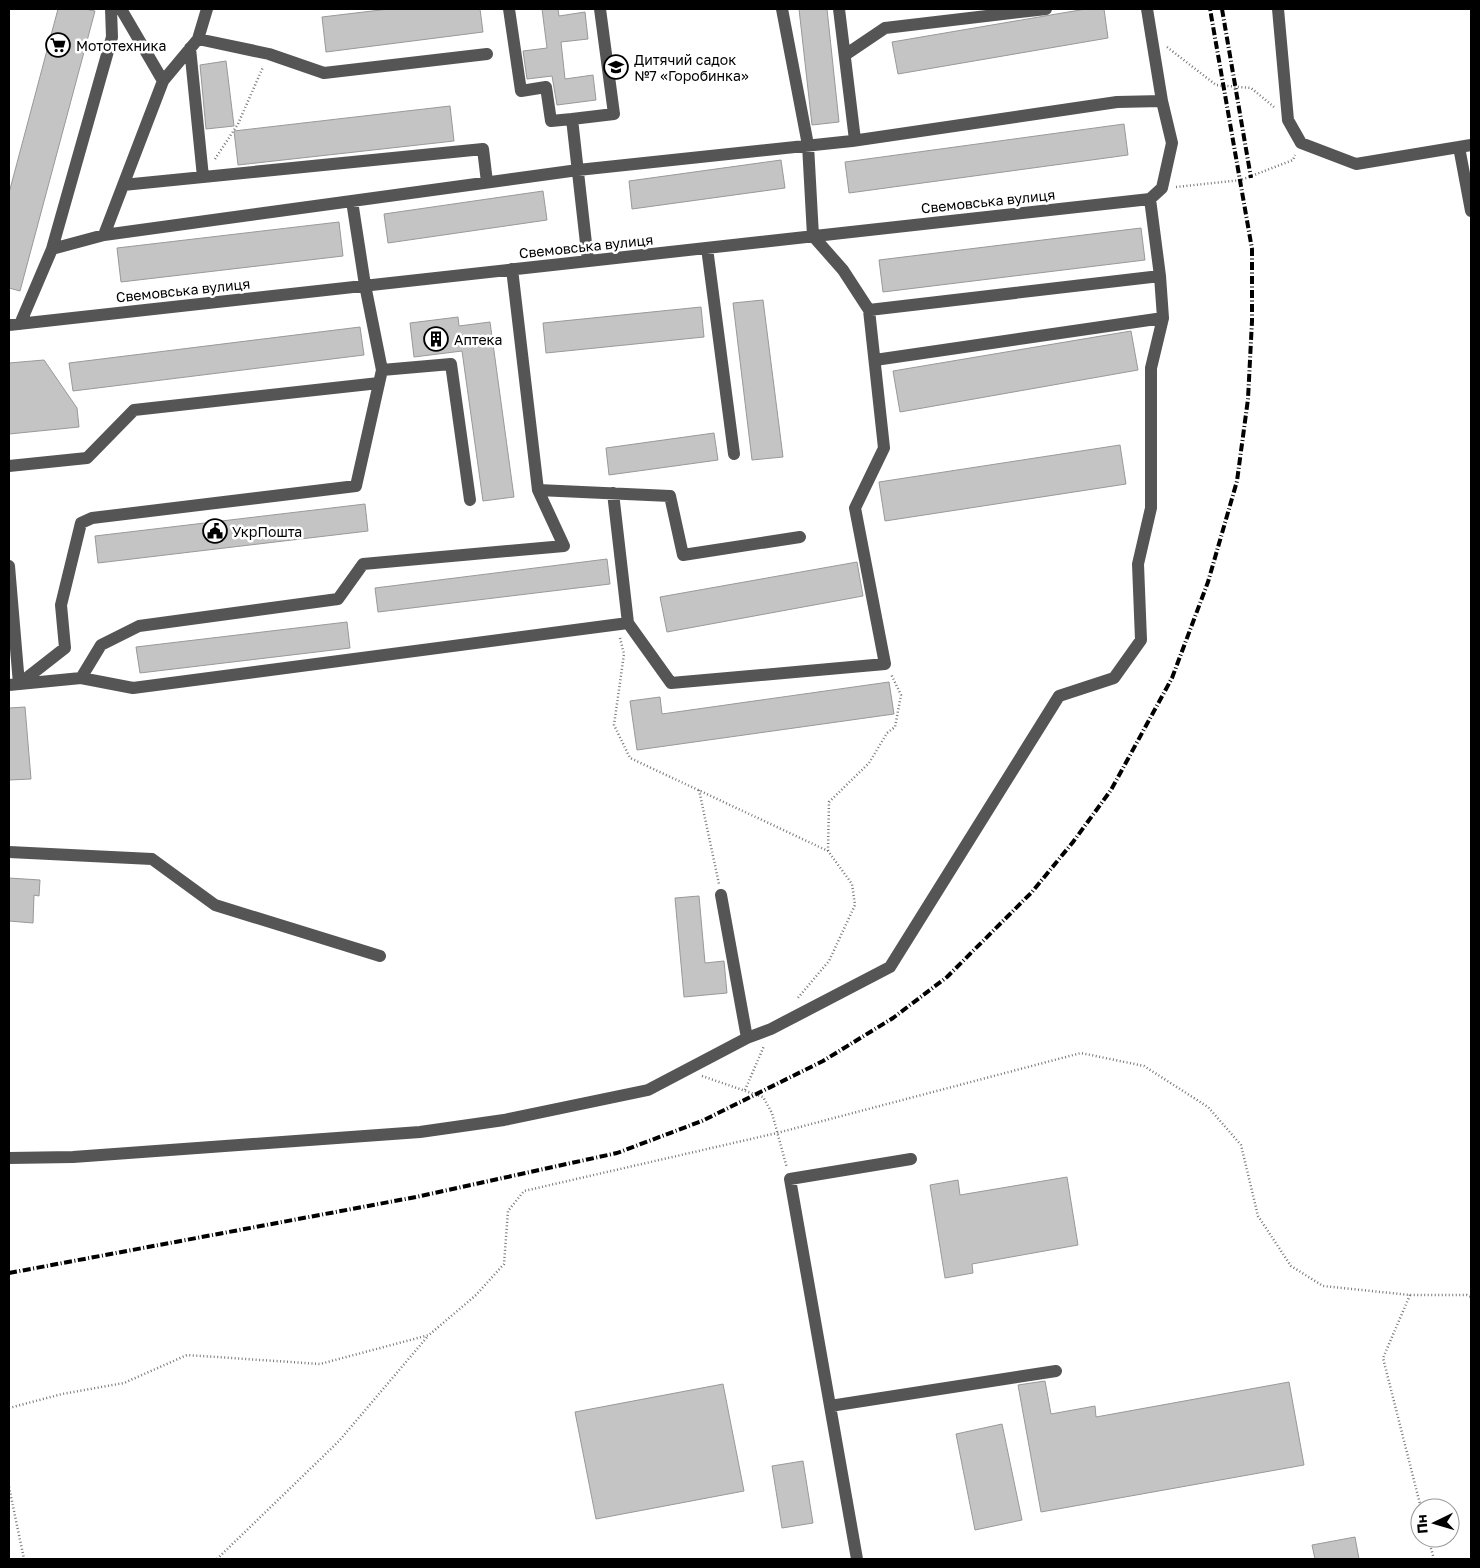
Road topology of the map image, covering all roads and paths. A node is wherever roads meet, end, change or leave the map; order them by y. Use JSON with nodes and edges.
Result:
{"nodes":[{"id":1,"x":111,"y":9,"type":"edge"},
{"id":2,"x":121,"y":9,"type":"edge"},
{"id":3,"x":207,"y":9,"type":"edge"},
{"id":4,"x":509,"y":9,"type":"edge"},
{"id":5,"x":600,"y":9,"type":"edge"},
{"id":6,"x":782,"y":9,"type":"edge"},
{"id":7,"x":839,"y":9,"type":"edge"},
{"id":8,"x":1046,"y":9,"type":"edge"},
{"id":9,"x":1147,"y":9,"type":"edge"},
{"id":10,"x":1278,"y":9,"type":"edge"},
{"id":11,"x":1151,"y":35,"type":"junction"},
{"id":12,"x":194,"y":44,"type":"junction"},
{"id":13,"x":269,"y":54,"type":"junction"},
{"id":14,"x":487,"y":54,"type":"dead end"},
{"id":15,"x":844,"y":55,"type":"junction"},
{"id":16,"x":163,"y":81,"type":"junction"},
{"id":17,"x":1162,"y":101,"type":"junction"},
{"id":18,"x":572,"y":118,"type":"junction"},
{"id":19,"x":1288,"y":120,"type":"junction"},
{"id":20,"x":855,"y":140,"type":"junction"},
{"id":21,"x":1301,"y":143,"type":"junction"},
{"id":22,"x":808,"y":145,"type":"junction"},
{"id":23,"x":1465,"y":146,"type":"edge"},
{"id":24,"x":578,"y":170,"type":"junction"},
{"id":25,"x":204,"y":177,"type":"junction"},
{"id":26,"x":487,"y":182,"type":"junction"},
{"id":27,"x":123,"y":185,"type":"junction"},
{"id":28,"x":1162,"y":188,"type":"junction"},
{"id":29,"x":1150,"y":199,"type":"junction"},
{"id":30,"x":352,"y":201,"type":"junction"},
{"id":31,"x":1471,"y":211,"type":"edge"},
{"id":32,"x":104,"y":235,"type":"junction"},
{"id":33,"x":813,"y":236,"type":"junction"},
{"id":34,"x":707,"y":248,"type":"junction"},
{"id":35,"x":52,"y":249,"type":"junction"},
{"id":36,"x":588,"y":261,"type":"junction"},
{"id":37,"x":512,"y":269,"type":"junction"},
{"id":38,"x":1160,"y":276,"type":"junction"},
{"id":39,"x":365,"y":285,"type":"junction"},
{"id":40,"x":870,"y":310,"type":"junction"},
{"id":41,"x":1163,"y":318,"type":"junction"},
{"id":42,"x":14,"y":324,"type":"edge"},
{"id":43,"x":875,"y":360,"type":"junction"},
{"id":44,"x":381,"y":377,"type":"junction"},
{"id":45,"x":734,"y":454,"type":"dead end"},
{"id":46,"x":9,"y":466,"type":"edge"},
{"id":47,"x":538,"y":490,"type":"junction"},
{"id":48,"x":613,"y":493,"type":"junction"},
{"id":49,"x":470,"y":500,"type":"dead end"},
{"id":50,"x":800,"y":537,"type":"dead end"},
{"id":51,"x":9,"y":566,"type":"edge"},
{"id":52,"x":622,"y":623,"type":"junction"},
{"id":53,"x":885,"y":664,"type":"junction"},
{"id":54,"x":81,"y":678,"type":"junction"},
{"id":55,"x":14,"y":684,"type":"edge"},
{"id":56,"x":699,"y":790,"type":"junction"},
{"id":57,"x":828,"y":851,"type":"junction"},
{"id":58,"x":9,"y":852,"type":"edge"},
{"id":59,"x":721,"y":895,"type":"joint"},
{"id":60,"x":380,"y":956,"type":"dead end"},
{"id":61,"x":791,"y":1007,"type":"dead end"},
{"id":62,"x":772,"y":1029,"type":"junction"},
{"id":63,"x":747,"y":1038,"type":"junction"},
{"id":64,"x":684,"y":1071,"type":"junction"},
{"id":65,"x":745,"y":1090,"type":"junction"},
{"id":66,"x":777,"y":1133,"type":"junction"},
{"id":67,"x":9,"y":1158,"type":"edge"},
{"id":68,"x":911,"y":1160,"type":"dead end"},
{"id":69,"x":790,"y":1179,"type":"junction"},
{"id":70,"x":1410,"y":1295,"type":"junction"},
{"id":71,"x":1471,"y":1297,"type":"edge"},
{"id":72,"x":429,"y":1335,"type":"junction"},
{"id":73,"x":1056,"y":1370,"type":"dead end"},
{"id":74,"x":830,"y":1406,"type":"junction"},
{"id":75,"x":9,"y":1408,"type":"edge"},
{"id":76,"x":9,"y":1487,"type":"edge"},
{"id":77,"x":1418,"y":1498,"type":"edge"},
{"id":78,"x":24,"y":1559,"type":"edge"},
{"id":79,"x":217,"y":1559,"type":"edge"},
{"id":80,"x":857,"y":1559,"type":"edge"}],
"edges":[{"from":1,"to":35,"type":"street"},
{"from":2,"to":16,"type":"street"},
{"from":3,"to":12,"type":"street"},
{"from":4,"to":18,"type":"street"},
{"from":5,"to":18,"type":"street"},
{"from":6,"to":22,"type":"street"},
{"from":7,"to":15,"type":"street"},
{"from":8,"to":15,"type":"street"},
{"from":9,"to":11,"type":"street"},
{"from":10,"to":19,"type":"street"},
{"from":11,"to":17,"type":"street"},
{"from":11,"to":19,"type":"path"},
{"from":12,"to":13,"type":"street"},
{"from":12,"to":16,"type":"street"},
{"from":12,"to":25,"type":"street"},
{"from":13,"to":14,"type":"street"},
{"from":13,"to":25,"type":"path"},
{"from":15,"to":20,"type":"street"},
{"from":16,"to":27,"type":"street"},
{"from":17,"to":20,"type":"street"},
{"from":17,"to":28,"type":"street"},
{"from":18,"to":24,"type":"street"},
{"from":19,"to":21,"type":"street"},
{"from":20,"to":22,"type":"street"},
{"from":21,"to":23,"type":"street"},
{"from":21,"to":28,"type":"path"},
{"from":22,"to":24,"type":"street"},
{"from":22,"to":33,"type":"street"},
{"from":23,"to":31,"type":"street"},
{"from":24,"to":26,"type":"street"},
{"from":24,"to":36,"type":"street"},
{"from":25,"to":26,"type":"street"},
{"from":25,"to":27,"type":"street"},
{"from":26,"to":30,"type":"street"},
{"from":27,"to":32,"type":"street"},
{"from":28,"to":29,"type":"street"},
{"from":29,"to":33,"type":"street","name":"Свемовська вулиця"},
{"from":29,"to":38,"type":"street"},
{"from":30,"to":32,"type":"street"},
{"from":30,"to":39,"type":"street"},
{"from":32,"to":35,"type":"street"},
{"from":33,"to":34,"type":"street","name":"Свемовська вулиця"},
{"from":33,"to":40,"type":"street"},
{"from":34,"to":36,"type":"street","name":"Свемовська вулиця"},
{"from":34,"to":45,"type":"street"},
{"from":35,"to":42,"type":"street"},
{"from":36,"to":37,"type":"street","name":"Свемовська вулиця"},
{"from":37,"to":39,"type":"street","name":"Свемовська вулиця"},
{"from":37,"to":47,"type":"street"},
{"from":38,"to":40,"type":"street"},
{"from":38,"to":41,"type":"street"},
{"from":39,"to":42,"type":"street","name":"Свемовська вулиця"},
{"from":39,"to":44,"type":"street"},
{"from":40,"to":43,"type":"street"},
{"from":41,"to":43,"type":"street"},
{"from":41,"to":62,"type":"street"},
{"from":43,"to":53,"type":"street"},
{"from":44,"to":46,"type":"street"},
{"from":44,"to":49,"type":"street"},
{"from":44,"to":55,"type":"street"},
{"from":47,"to":48,"type":"street"},
{"from":47,"to":54,"type":"street"},
{"from":48,"to":50,"type":"street"},
{"from":48,"to":52,"type":"street"},
{"from":51,"to":55,"type":"street"},
{"from":52,"to":53,"type":"street"},
{"from":52,"to":54,"type":"street"},
{"from":52,"to":56,"type":"path"},
{"from":53,"to":57,"type":"path"},
{"from":54,"to":55,"type":"street"},
{"from":56,"to":57,"type":"path"},
{"from":56,"to":59,"type":"path"},
{"from":57,"to":61,"type":"path"},
{"from":58,"to":60,"type":"street"},
{"from":59,"to":63,"type":"street"},
{"from":62,"to":63,"type":"street"},
{"from":62,"to":65,"type":"path"},
{"from":63,"to":64,"type":"street"},
{"from":64,"to":65,"type":"path"},
{"from":64,"to":67,"type":"street"},
{"from":65,"to":66,"type":"path"},
{"from":66,"to":69,"type":"path"},
{"from":66,"to":70,"type":"path"},
{"from":66,"to":72,"type":"path"},
{"from":68,"to":69,"type":"street"},
{"from":69,"to":74,"type":"street"},
{"from":70,"to":71,"type":"path"},
{"from":70,"to":77,"type":"path"},
{"from":72,"to":75,"type":"path"},
{"from":72,"to":79,"type":"path"},
{"from":73,"to":74,"type":"street"},
{"from":74,"to":80,"type":"street"},
{"from":76,"to":78,"type":"path"}]}
